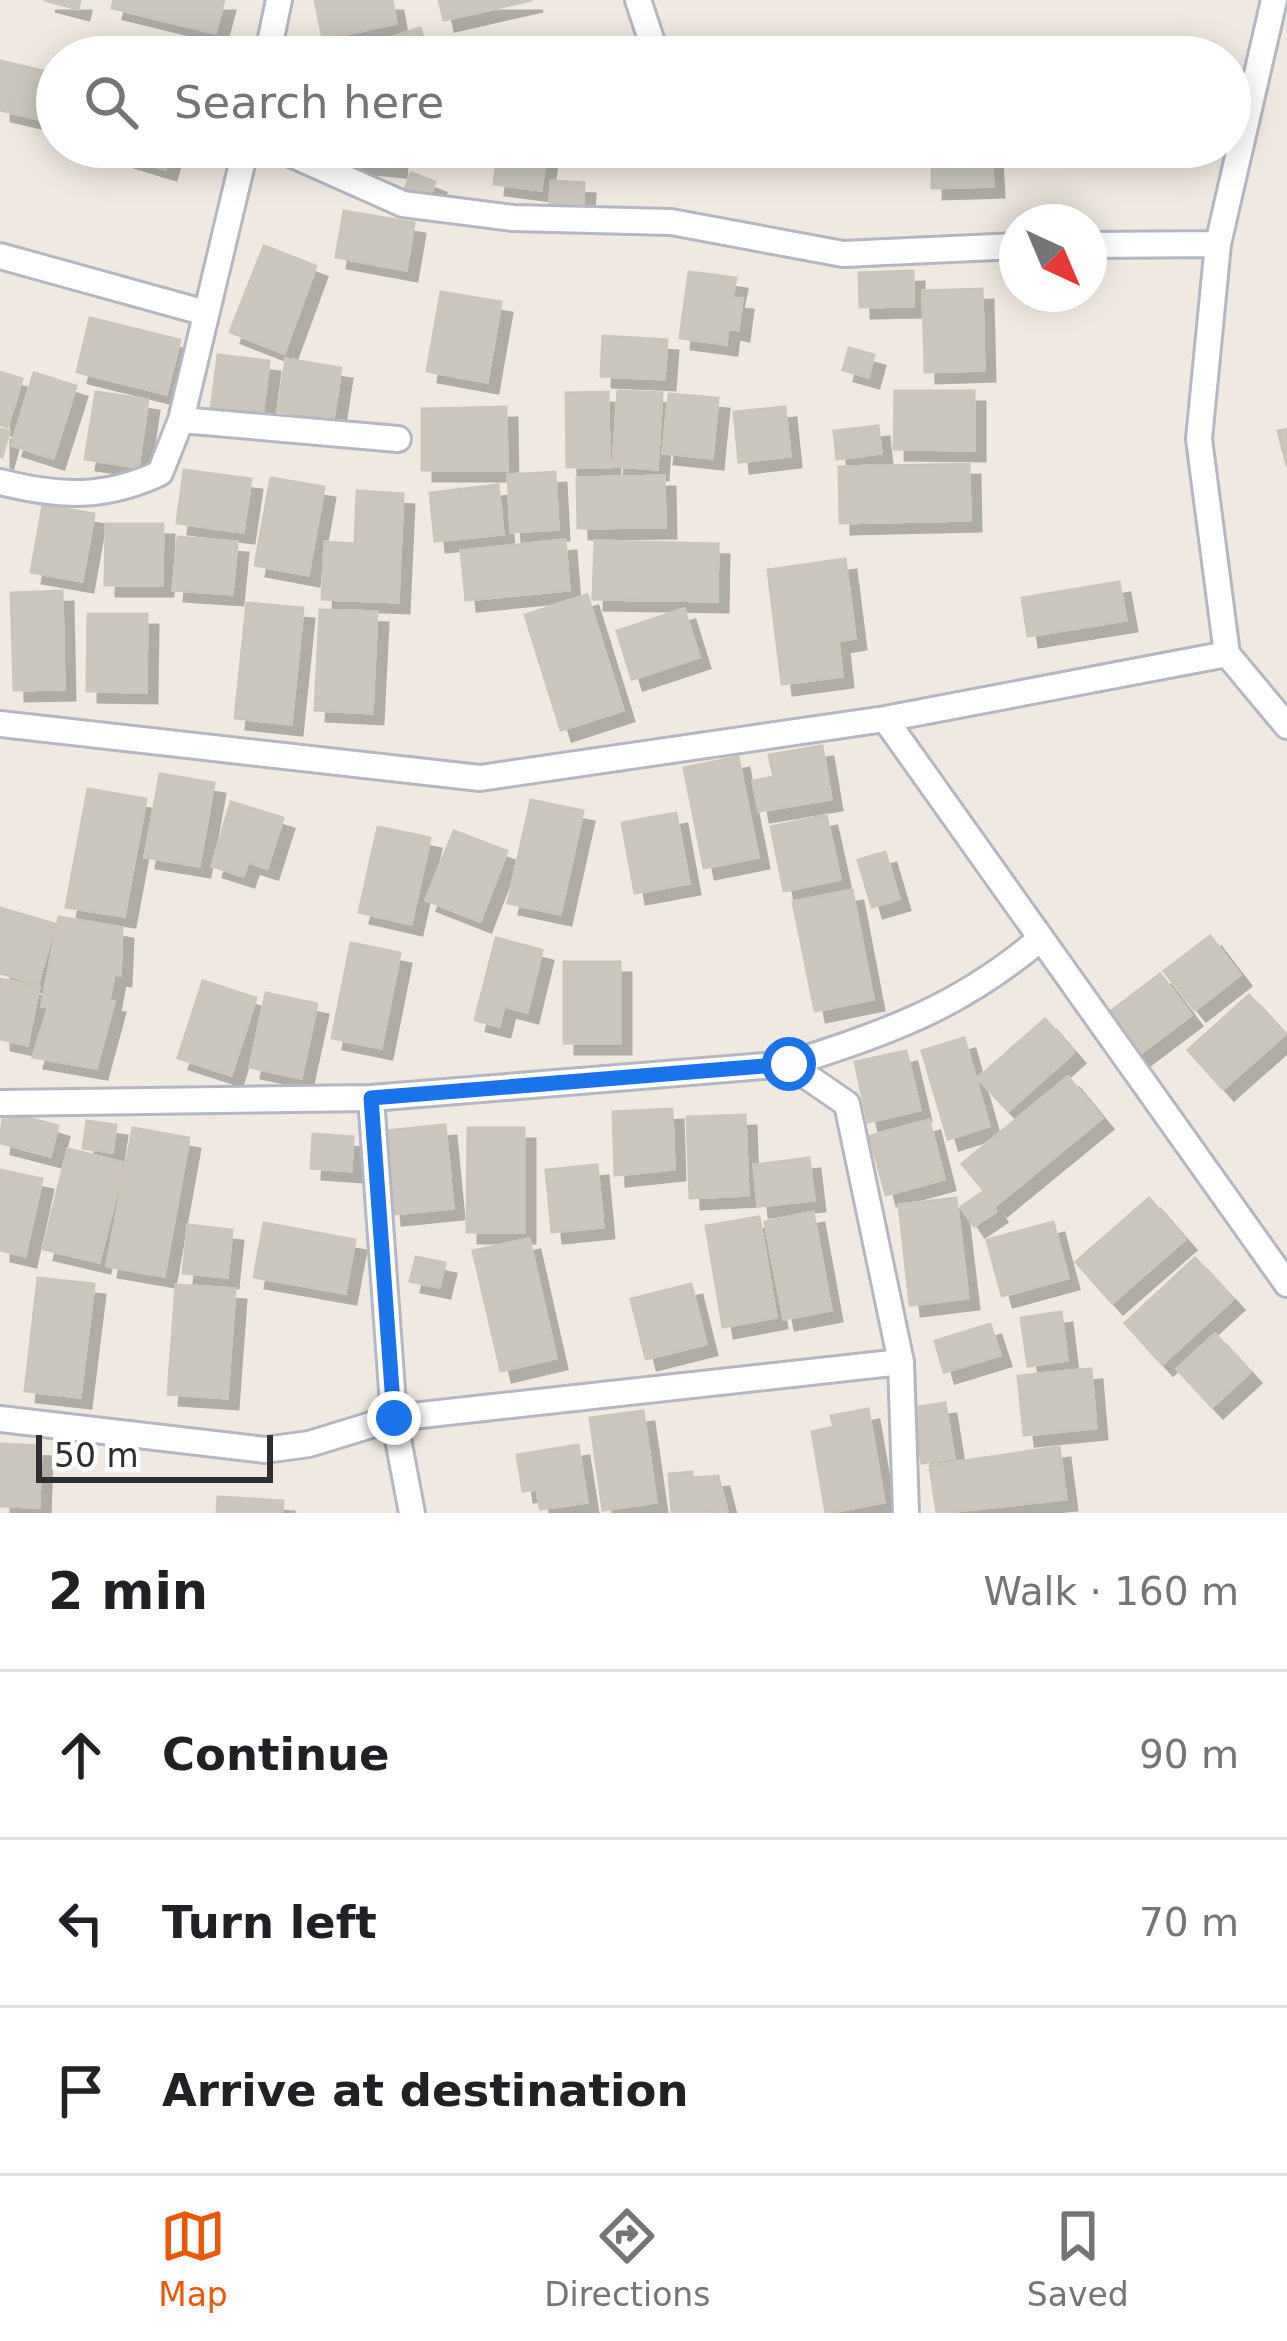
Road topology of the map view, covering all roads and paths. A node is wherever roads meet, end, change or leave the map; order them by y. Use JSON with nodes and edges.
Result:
{"nodes":[{"id":1,"x":279,"y":0,"type":"edge"},
{"id":2,"x":638,"y":0,"type":"edge"},
{"id":3,"x":1274,"y":0,"type":"edge"},
{"id":4,"x":271,"y":36,"type":"edge"},
{"id":5,"x":650,"y":36,"type":"edge"},
{"id":6,"x":1251,"y":100,"type":"edge"},
{"id":7,"x":241,"y":168,"type":"edge"},
{"id":8,"x":323,"y":168,"type":"edge"},
{"id":9,"x":1235,"y":168,"type":"edge"},
{"id":10,"x":1218,"y":244,"type":"junction"},
{"id":11,"x":1107,"y":245,"type":"edge"},
{"id":12,"x":999,"y":247,"type":"edge"},
{"id":13,"x":0,"y":256,"type":"edge"},
{"id":14,"x":206,"y":313,"type":"junction"},
{"id":15,"x":181,"y":420,"type":"junction"},
{"id":16,"x":398,"y":439,"type":"dead end"},
{"id":17,"x":0,"y":482,"type":"edge"},
{"id":18,"x":1227,"y":654,"type":"junction"},
{"id":19,"x":885,"y":719,"type":"junction"},
{"id":20,"x":0,"y":724,"type":"edge"},
{"id":21,"x":1287,"y":726,"type":"edge"},
{"id":22,"x":1040,"y":939,"type":"junction"},
{"id":23,"x":789,"y":1064,"type":"junction"},
{"id":24,"x":371,"y":1098,"type":"junction"},
{"id":25,"x":0,"y":1103,"type":"edge"},
{"id":26,"x":1283,"y":1274,"type":"edge"},
{"id":27,"x":901,"y":1362,"type":"junction"},
{"id":28,"x":394,"y":1418,"type":"junction"},
{"id":29,"x":0,"y":1419,"type":"edge"},
{"id":30,"x":412,"y":1513,"type":"edge"},
{"id":31,"x":906,"y":1513,"type":"edge"}],
"edges":[{"from":1,"to":4,"type":"street"},
{"from":2,"to":5,"type":"street"},
{"from":3,"to":6,"type":"street"},
{"from":7,"to":14,"type":"street"},
{"from":8,"to":12,"type":"street"},
{"from":9,"to":10,"type":"street"},
{"from":10,"to":11,"type":"street"},
{"from":10,"to":18,"type":"street"},
{"from":13,"to":14,"type":"street"},
{"from":14,"to":15,"type":"street"},
{"from":15,"to":16,"type":"street"},
{"from":15,"to":17,"type":"street"},
{"from":18,"to":19,"type":"street"},
{"from":18,"to":21,"type":"street"},
{"from":19,"to":20,"type":"street"},
{"from":19,"to":22,"type":"street"},
{"from":22,"to":23,"type":"street"},
{"from":22,"to":26,"type":"street"},
{"from":23,"to":24,"type":"street"},
{"from":23,"to":27,"type":"street"},
{"from":24,"to":25,"type":"street"},
{"from":24,"to":28,"type":"street"},
{"from":27,"to":28,"type":"street"},
{"from":27,"to":31,"type":"street"},
{"from":28,"to":29,"type":"street"},
{"from":28,"to":30,"type":"street"}]}
